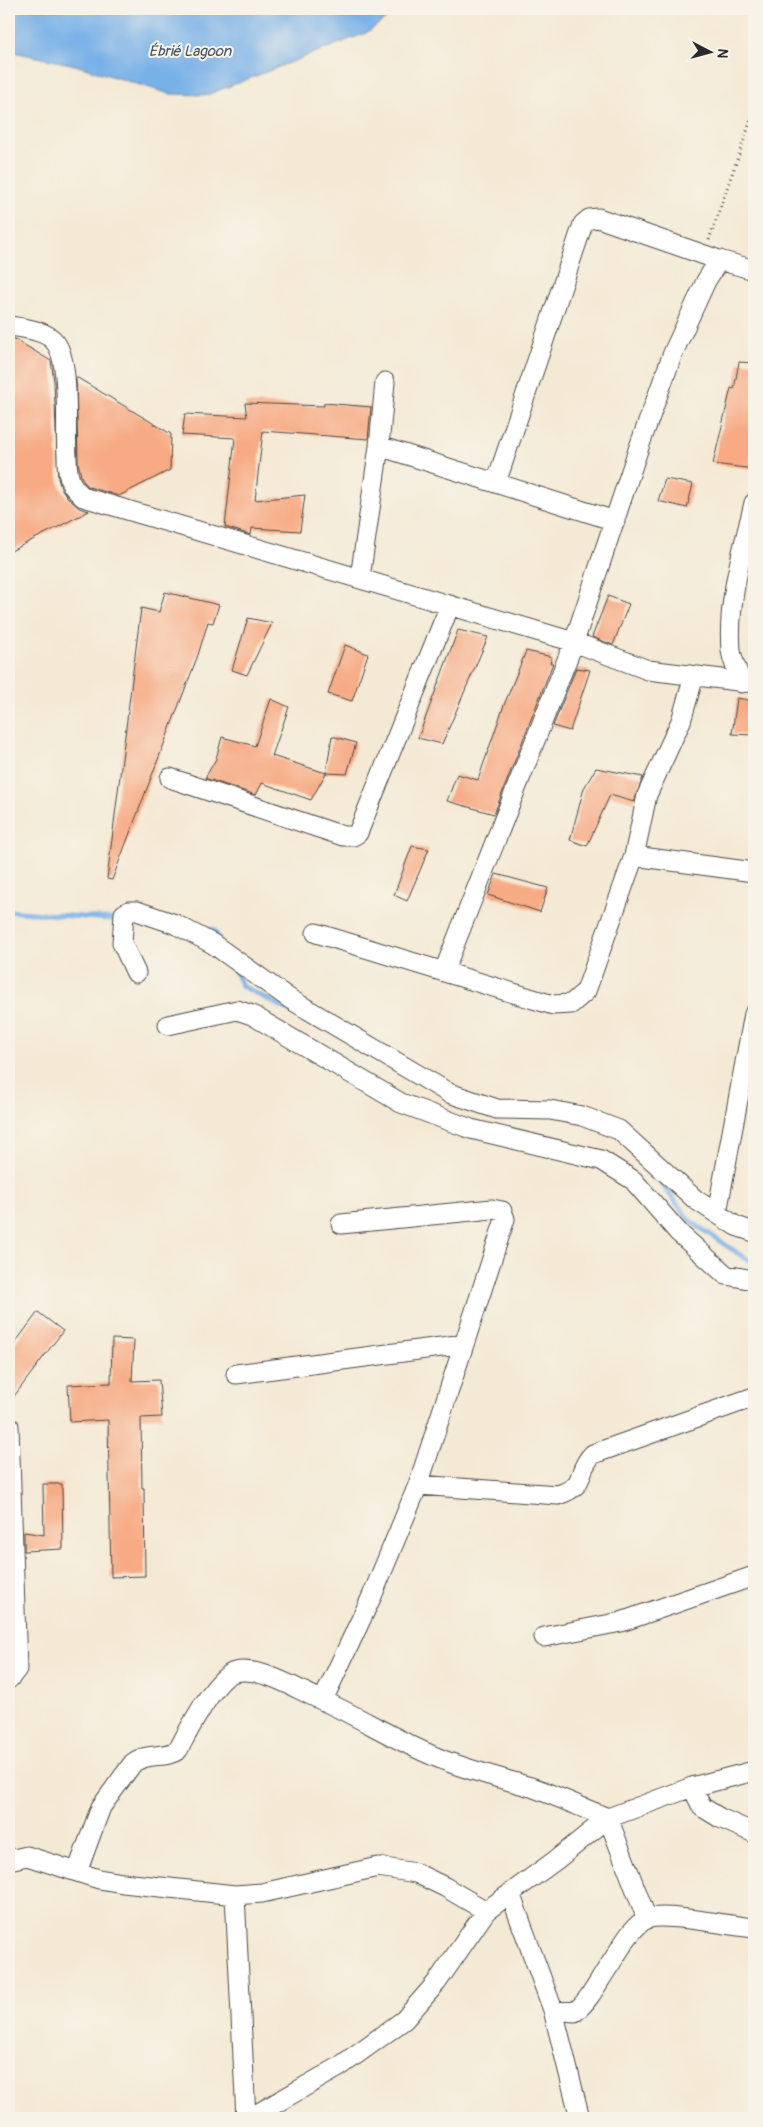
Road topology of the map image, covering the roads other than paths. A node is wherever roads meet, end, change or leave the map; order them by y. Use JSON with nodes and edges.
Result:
{"nodes":[{"id":1,"x":711,"y":257,"type":"junction"},
{"id":2,"x":754,"y":270,"type":"edge"},
{"id":3,"x":9,"y":326,"type":"edge"},
{"id":4,"x":386,"y":382,"type":"dead end"},
{"id":5,"x":379,"y":446,"type":"junction"},
{"id":6,"x":496,"y":483,"type":"junction"},
{"id":7,"x":754,"y":504,"type":"edge"},
{"id":8,"x":615,"y":521,"type":"junction"},
{"id":9,"x":749,"y":544,"type":"edge"},
{"id":10,"x":360,"y":578,"type":"junction"},
{"id":11,"x":450,"y":605,"type":"junction"},
{"id":12,"x":574,"y":642,"type":"junction"},
{"id":13,"x":694,"y":676,"type":"junction"},
{"id":14,"x":748,"y":683,"type":"edge"},
{"id":15,"x":170,"y":778,"type":"dead end"},
{"id":16,"x":634,"y":856,"type":"junction"},
{"id":17,"x":754,"y":872,"type":"edge"},
{"id":18,"x":316,"y":933,"type":"dead end"},
{"id":19,"x":444,"y":971,"type":"junction"},
{"id":20,"x":136,"y":973,"type":"dead end"},
{"id":21,"x":754,"y":1014,"type":"edge"},
{"id":22,"x":168,"y":1025,"type":"dead end"},
{"id":23,"x":716,"y":1213,"type":"junction"},
{"id":24,"x":341,"y":1224,"type":"dead end"},
{"id":25,"x":754,"y":1232,"type":"edge"},
{"id":26,"x":754,"y":1280,"type":"edge"},
{"id":27,"x":464,"y":1344,"type":"junction"},
{"id":28,"x":236,"y":1374,"type":"dead end"},
{"id":29,"x":754,"y":1397,"type":"edge"},
{"id":30,"x":9,"y":1426,"type":"edge"},
{"id":31,"x":418,"y":1485,"type":"junction"},
{"id":32,"x":754,"y":1576,"type":"edge"},
{"id":33,"x":544,"y":1637,"type":"dead end"},
{"id":34,"x":9,"y":1679,"type":"edge"},
{"id":35,"x":323,"y":1700,"type":"junction"},
{"id":36,"x":754,"y":1771,"type":"edge"},
{"id":37,"x":692,"y":1787,"type":"junction"},
{"id":38,"x":608,"y":1818,"type":"junction"},
{"id":39,"x":754,"y":1832,"type":"edge"},
{"id":40,"x":9,"y":1860,"type":"edge"},
{"id":41,"x":77,"y":1872,"type":"junction"},
{"id":42,"x":510,"y":1893,"type":"junction"},
{"id":43,"x":235,"y":1895,"type":"junction"},
{"id":44,"x":486,"y":1911,"type":"junction"},
{"id":45,"x":647,"y":1919,"type":"junction"},
{"id":46,"x":754,"y":1928,"type":"edge"},
{"id":47,"x":553,"y":2010,"type":"junction"},
{"id":48,"x":248,"y":2118,"type":"edge"},
{"id":49,"x":580,"y":2118,"type":"edge"}],
"edges":[{"from":1,"to":2,"type":"street"},
{"from":1,"to":6,"type":"street"},
{"from":1,"to":8,"type":"street"},
{"from":3,"to":10,"type":"street"},
{"from":4,"to":5,"type":"street"},
{"from":5,"to":6,"type":"street"},
{"from":5,"to":10,"type":"street"},
{"from":6,"to":8,"type":"street"},
{"from":7,"to":9,"type":"street"},
{"from":8,"to":12,"type":"street"},
{"from":9,"to":14,"type":"street"},
{"from":10,"to":11,"type":"street"},
{"from":11,"to":12,"type":"street"},
{"from":11,"to":15,"type":"street"},
{"from":12,"to":13,"type":"street"},
{"from":12,"to":19,"type":"street"},
{"from":13,"to":14,"type":"street"},
{"from":13,"to":16,"type":"street"},
{"from":16,"to":17,"type":"street"},
{"from":16,"to":19,"type":"street"},
{"from":18,"to":19,"type":"street"},
{"from":20,"to":23,"type":"street"},
{"from":21,"to":23,"type":"street"},
{"from":22,"to":26,"type":"street"},
{"from":23,"to":25,"type":"street"},
{"from":24,"to":27,"type":"street"},
{"from":27,"to":28,"type":"street"},
{"from":27,"to":31,"type":"street"},
{"from":29,"to":31,"type":"street"},
{"from":30,"to":34,"type":"street"},
{"from":31,"to":35,"type":"street"},
{"from":32,"to":33,"type":"street"},
{"from":35,"to":38,"type":"street"},
{"from":35,"to":41,"type":"street"},
{"from":36,"to":37,"type":"street"},
{"from":37,"to":38,"type":"street"},
{"from":37,"to":39,"type":"street"},
{"from":38,"to":42,"type":"street"},
{"from":38,"to":45,"type":"street"},
{"from":40,"to":41,"type":"street"},
{"from":41,"to":43,"type":"street"},
{"from":42,"to":44,"type":"street"},
{"from":42,"to":47,"type":"street"},
{"from":43,"to":44,"type":"street"},
{"from":43,"to":48,"type":"street"},
{"from":44,"to":48,"type":"street"},
{"from":45,"to":46,"type":"street"},
{"from":45,"to":47,"type":"street"},
{"from":47,"to":49,"type":"street"}]}
